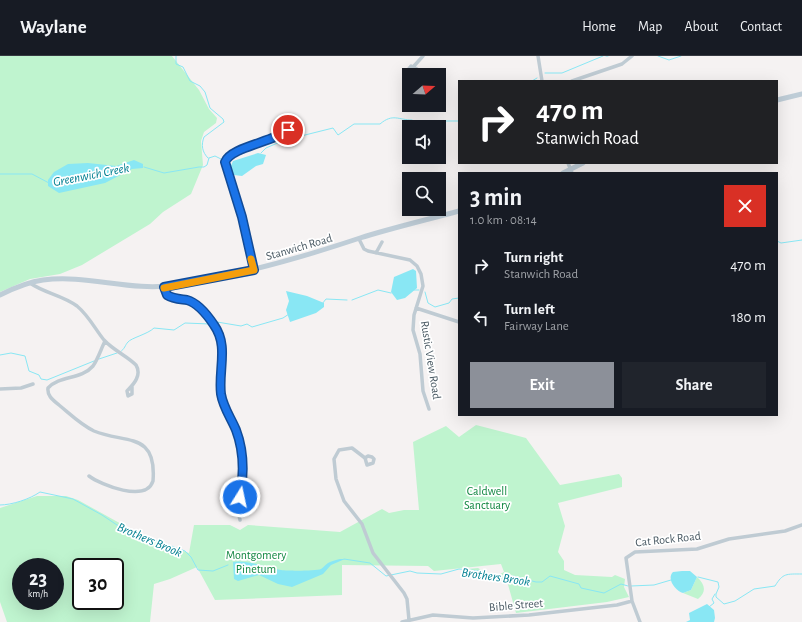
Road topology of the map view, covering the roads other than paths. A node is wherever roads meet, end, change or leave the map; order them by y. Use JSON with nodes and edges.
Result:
{"nodes":[{"id":1,"x":423,"y":56,"type":"edge"},
{"id":2,"x":538,"y":56,"type":"edge"},
{"id":3,"x":632,"y":56,"type":"edge"},
{"id":4,"x":414,"y":66,"type":"joint"},
{"id":5,"x":408,"y":68,"type":"edge"},
{"id":6,"x":542,"y":80,"type":"edge"},
{"id":7,"x":575,"y":80,"type":"edge"},
{"id":8,"x":802,"y":94,"type":"edge"},
{"id":9,"x":778,"y":100,"type":"edge"},
{"id":10,"x":297,"y":118,"type":"dead end"},
{"id":11,"x":582,"y":164,"type":"edge"},
{"id":12,"x":571,"y":171,"type":"edge"},
{"id":13,"x":458,"y":211,"type":"edge"},
{"id":14,"x":360,"y":238,"type":"junction"},
{"id":15,"x":382,"y":242,"type":"dead end"},
{"id":16,"x":376,"y":253,"type":"junction"},
{"id":17,"x":254,"y":270,"type":"junction"},
{"id":18,"x":30,"y":283,"type":"junction"},
{"id":19,"x":164,"y":287,"type":"junction"},
{"id":20,"x":0,"y":295,"type":"edge"},
{"id":21,"x":416,"y":308,"type":"junction"},
{"id":22,"x":458,"y":322,"type":"edge"},
{"id":23,"x":105,"y":341,"type":"junction"},
{"id":24,"x":33,"y":384,"type":"dead end"},
{"id":25,"x":132,"y":387,"type":"dead end"},
{"id":26,"x":0,"y":389,"type":"edge"},
{"id":27,"x":429,"y":409,"type":"dead end"},
{"id":28,"x":365,"y":458,"type":"dead end"},
{"id":29,"x":89,"y":476,"type":"dead end"},
{"id":30,"x":240,"y":520,"type":"dead end"},
{"id":31,"x":802,"y":525,"type":"edge"},
{"id":32,"x":632,"y":601,"type":"junction"},
{"id":33,"x":409,"y":620,"type":"junction"},
{"id":34,"x":402,"y":622,"type":"edge"},
{"id":35,"x":640,"y":622,"type":"edge"}],
"edges":[{"from":1,"to":4,"type":"street"},
{"from":2,"to":6,"type":"street"},
{"from":3,"to":7,"type":"street"},
{"from":4,"to":5,"type":"street"},
{"from":8,"to":9,"type":"street"},
{"from":10,"to":17,"type":"street"},
{"from":11,"to":12,"type":"street"},
{"from":13,"to":14,"type":"street","name":"Stanwich Road"},
{"from":14,"to":16,"type":"street","name":"Rustic View Road"},
{"from":14,"to":17,"type":"street","name":"Stanwich Road"},
{"from":15,"to":16,"type":"street"},
{"from":16,"to":21,"type":"street","name":"Rustic View Road"},
{"from":17,"to":19,"type":"street","name":"Stanwich Road"},
{"from":18,"to":19,"type":"street","name":"Stanwich Road"},
{"from":18,"to":20,"type":"street","name":"Stanwich Road"},
{"from":18,"to":23,"type":"street"},
{"from":19,"to":30,"type":"street"},
{"from":21,"to":22,"type":"street"},
{"from":21,"to":27,"type":"street","name":"Rustic View Road"},
{"from":23,"to":25,"type":"street"},
{"from":23,"to":29,"type":"street"},
{"from":24,"to":26,"type":"street"},
{"from":28,"to":33,"type":"street"},
{"from":31,"to":32,"type":"street","name":"Cat Rock Road"},
{"from":32,"to":33,"type":"street","name":"Bible Street"},
{"from":32,"to":35,"type":"street","name":"Cat Rock Road"},
{"from":33,"to":34,"type":"street","name":"Bible Street"}]}
